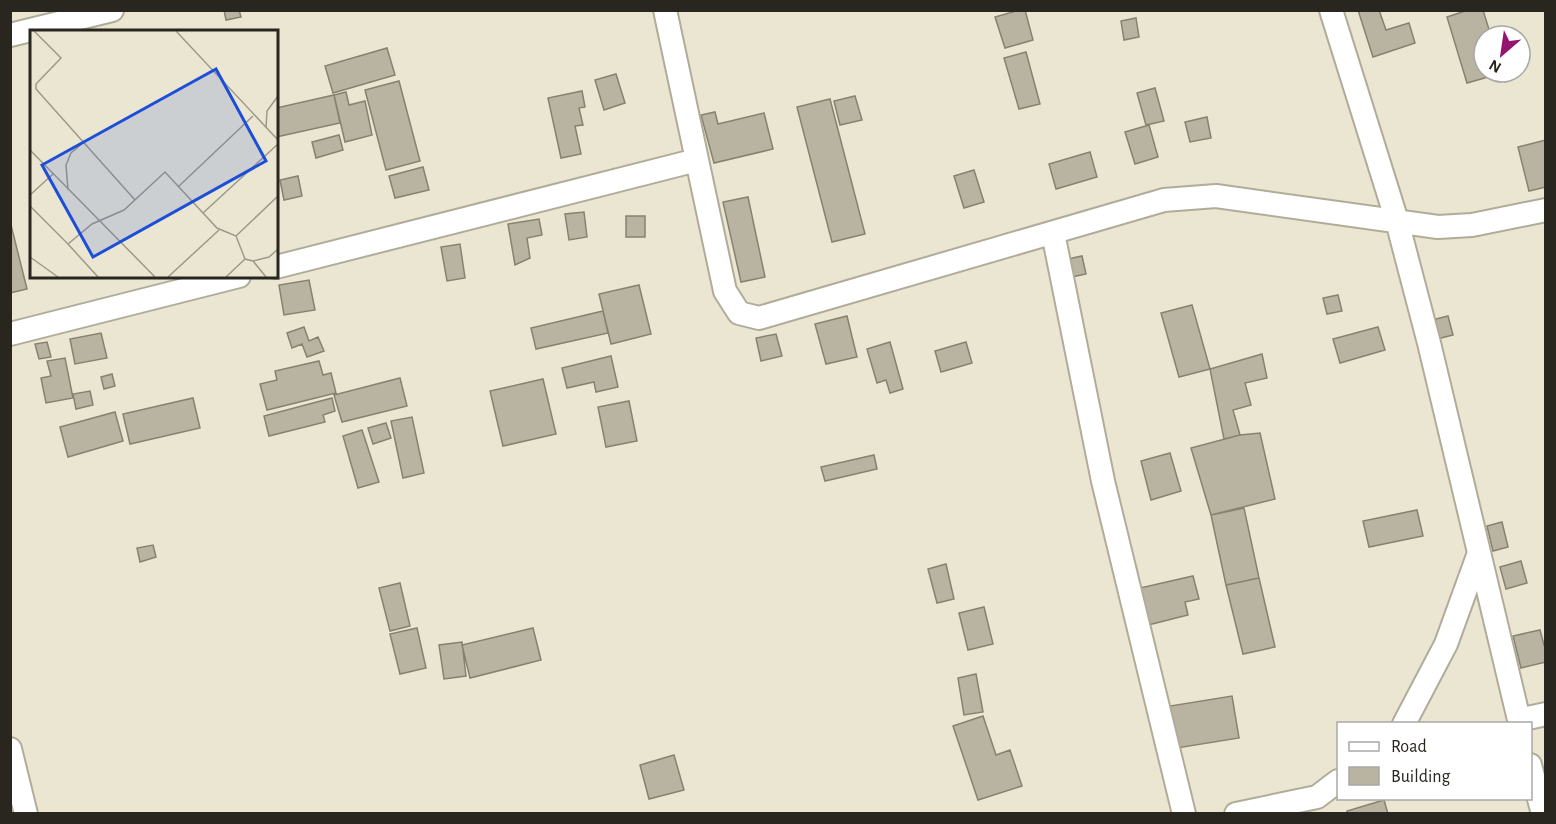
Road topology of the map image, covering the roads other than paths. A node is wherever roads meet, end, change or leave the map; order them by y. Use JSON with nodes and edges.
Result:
{"nodes":[{"id":1,"x":112,"y":10,"type":"edge"},
{"id":2,"x":665,"y":10,"type":"edge"},
{"id":3,"x":1330,"y":10,"type":"edge"},
{"id":4,"x":30,"y":30,"type":"edge"},
{"id":5,"x":30,"y":30,"type":"edge"},
{"id":6,"x":10,"y":35,"type":"edge"},
{"id":7,"x":697,"y":160,"type":"junction"},
{"id":8,"x":1545,"y":210,"type":"edge"},
{"id":9,"x":1397,"y":221,"type":"junction"},
{"id":10,"x":1053,"y":233,"type":"junction"},
{"id":11,"x":278,"y":266,"type":"edge"},
{"id":12,"x":231,"y":278,"type":"edge"},
{"id":13,"x":10,"y":334,"type":"edge"},
{"id":14,"x":1479,"y":553,"type":"junction"},
{"id":15,"x":1545,"y":714,"type":"edge"},
{"id":16,"x":1405,"y":722,"type":"edge"},
{"id":17,"x":1520,"y":722,"type":"edge"},
{"id":18,"x":10,"y":749,"type":"edge"},
{"id":19,"x":1532,"y":772,"type":"edge"},
{"id":20,"x":1337,"y":782,"type":"edge"},
{"id":21,"x":26,"y":813,"type":"edge"},
{"id":22,"x":1184,"y":813,"type":"edge"},
{"id":23,"x":1236,"y":813,"type":"edge"},
{"id":24,"x":1543,"y":813,"type":"edge"}],
"edges":[{"from":1,"to":4,"type":"street"},
{"from":2,"to":7,"type":"street"},
{"from":3,"to":9,"type":"street"},
{"from":5,"to":6,"type":"street"},
{"from":7,"to":10,"type":"street"},
{"from":7,"to":11,"type":"street"},
{"from":8,"to":9,"type":"street"},
{"from":9,"to":10,"type":"street"},
{"from":9,"to":14,"type":"street"},
{"from":10,"to":22,"type":"street"},
{"from":12,"to":13,"type":"street"},
{"from":14,"to":16,"type":"street"},
{"from":14,"to":17,"type":"street"},
{"from":15,"to":17,"type":"street"},
{"from":18,"to":21,"type":"street"},
{"from":19,"to":24,"type":"street"},
{"from":20,"to":23,"type":"street"}]}
